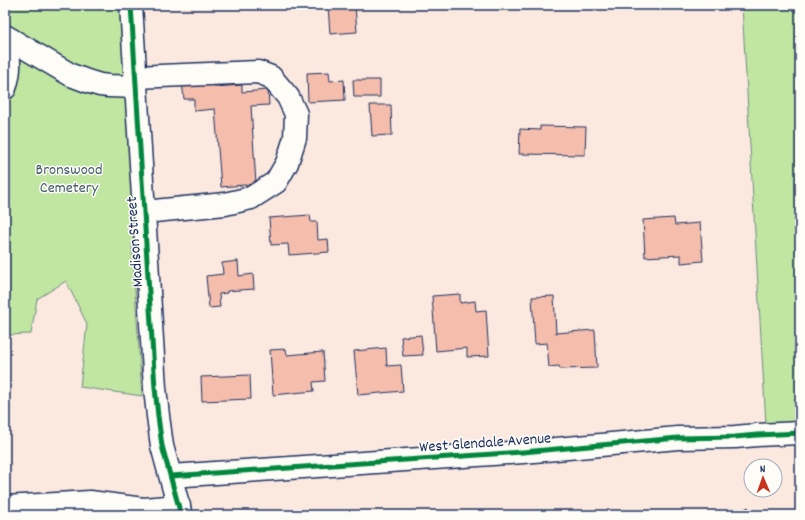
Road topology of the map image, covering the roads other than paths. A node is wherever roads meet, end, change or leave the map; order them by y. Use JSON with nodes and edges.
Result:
{"nodes":[{"id":1,"x":131,"y":5,"type":"edge"},
{"id":2,"x":5,"y":36,"type":"edge"},
{"id":3,"x":5,"y":41,"type":"edge"},
{"id":4,"x":136,"y":82,"type":"junction"},
{"id":5,"x":5,"y":88,"type":"edge"},
{"id":6,"x":144,"y":212,"type":"junction"},
{"id":7,"x":800,"y":433,"type":"edge"},
{"id":8,"x":171,"y":476,"type":"junction"},
{"id":9,"x":5,"y":507,"type":"edge"},
{"id":10,"x":180,"y":511,"type":"edge"}],
"edges":[{"from":1,"to":4,"type":"street","name":"Madison Street"},
{"from":2,"to":4,"type":"street"},
{"from":3,"to":5,"type":"street"},
{"from":4,"to":6,"type":"street","name":"Madison Street"},
{"from":4,"to":6,"type":"street"},
{"from":6,"to":8,"type":"street","name":"Madison Street"},
{"from":7,"to":8,"type":"street","name":"West Glendale Avenue"},
{"from":8,"to":10,"type":"street","name":"Madison Street"},
{"from":9,"to":10,"type":"street"}]}
